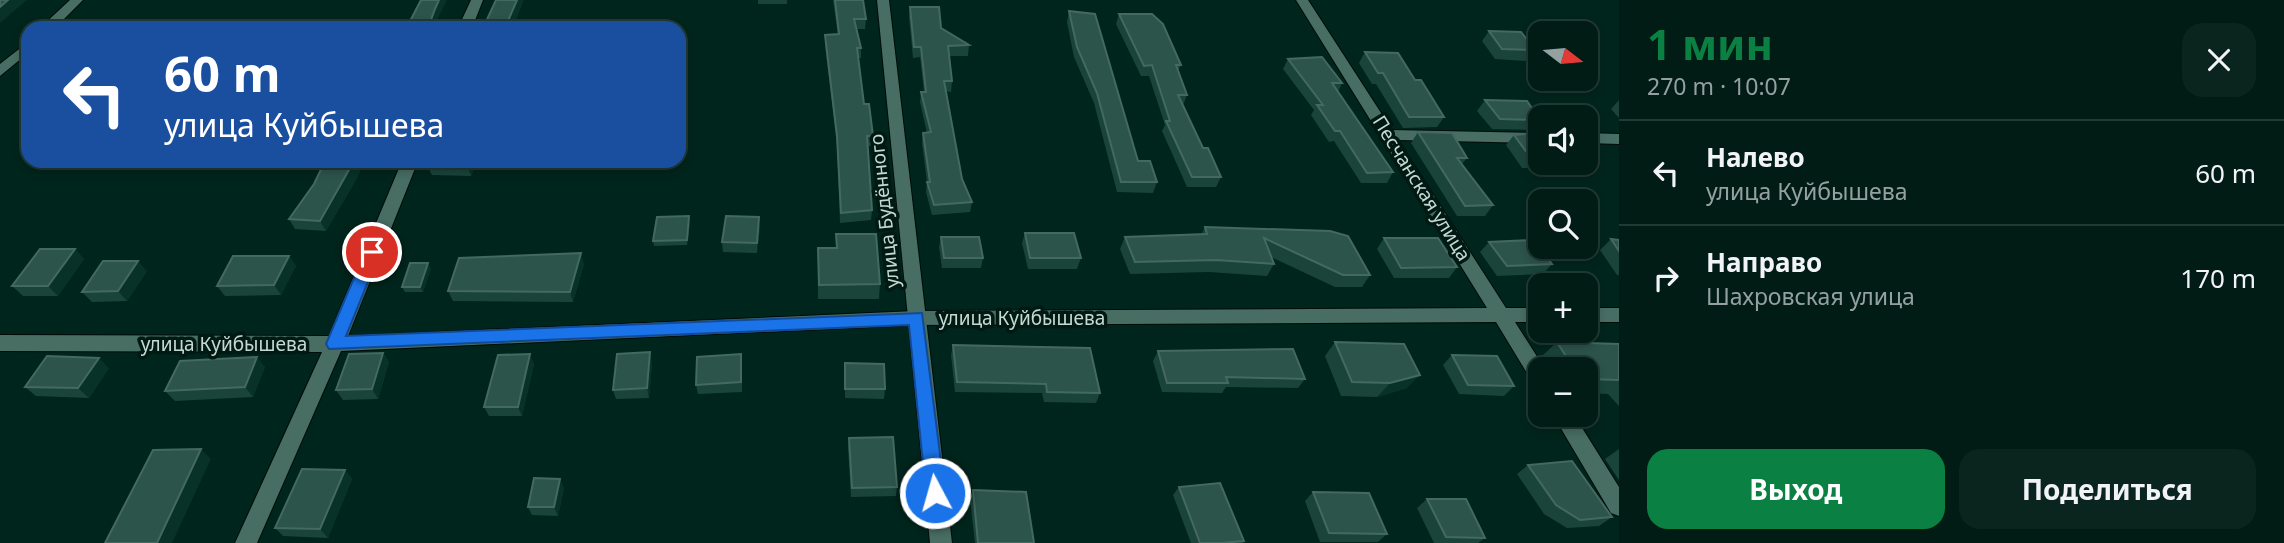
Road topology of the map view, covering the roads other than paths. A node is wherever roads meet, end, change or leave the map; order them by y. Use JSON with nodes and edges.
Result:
{"nodes":[{"id":1,"x":77,"y":0,"type":"edge"},
{"id":2,"x":477,"y":0,"type":"edge"},
{"id":3,"x":883,"y":0,"type":"edge"},
{"id":4,"x":1302,"y":0,"type":"edge"},
{"id":5,"x":54,"y":21,"type":"edge"},
{"id":6,"x":468,"y":21,"type":"edge"},
{"id":7,"x":21,"y":52,"type":"edge"},
{"id":8,"x":0,"y":72,"type":"edge"},
{"id":9,"x":1388,"y":135,"type":"junction"},
{"id":10,"x":1528,"y":138,"type":"edge"},
{"id":11,"x":1598,"y":138,"type":"edge"},
{"id":12,"x":1619,"y":139,"type":"edge"},
{"id":13,"x":407,"y":168,"type":"edge"},
{"id":14,"x":1598,"y":315,"type":"edge"},
{"id":15,"x":1619,"y":315,"type":"edge"},
{"id":16,"x":1502,"y":316,"type":"junction"},
{"id":17,"x":1528,"y":316,"type":"edge"},
{"id":18,"x":916,"y":318,"type":"junction"},
{"id":19,"x":0,"y":343,"type":"edge"},
{"id":20,"x":335,"y":344,"type":"junction"},
{"id":21,"x":1528,"y":358,"type":"edge"},
{"id":22,"x":1570,"y":427,"type":"edge"},
{"id":23,"x":1619,"y":506,"type":"edge"},
{"id":24,"x":246,"y":543,"type":"edge"},
{"id":25,"x":941,"y":543,"type":"edge"}],
"edges":[{"from":1,"to":5,"type":"street"},
{"from":2,"to":6,"type":"street"},
{"from":3,"to":18,"type":"street","name":"улица Будённого"},
{"from":4,"to":9,"type":"street","name":"Песчанская улица"},
{"from":7,"to":8,"type":"street"},
{"from":9,"to":10,"type":"street"},
{"from":9,"to":16,"type":"street","name":"Песчанская улица"},
{"from":11,"to":12,"type":"street"},
{"from":13,"to":20,"type":"street"},
{"from":14,"to":15,"type":"street"},
{"from":16,"to":17,"type":"street","name":"улица Куйбышева"},
{"from":16,"to":18,"type":"street","name":"улица Куйбышева"},
{"from":16,"to":21,"type":"street","name":"Песчанская улица"},
{"from":18,"to":20,"type":"street","name":"улица Куйбышева"},
{"from":18,"to":25,"type":"street","name":"улица Будённого"},
{"from":19,"to":20,"type":"street","name":"улица Куйбышева"},
{"from":20,"to":24,"type":"street"},
{"from":22,"to":23,"type":"street"}]}
